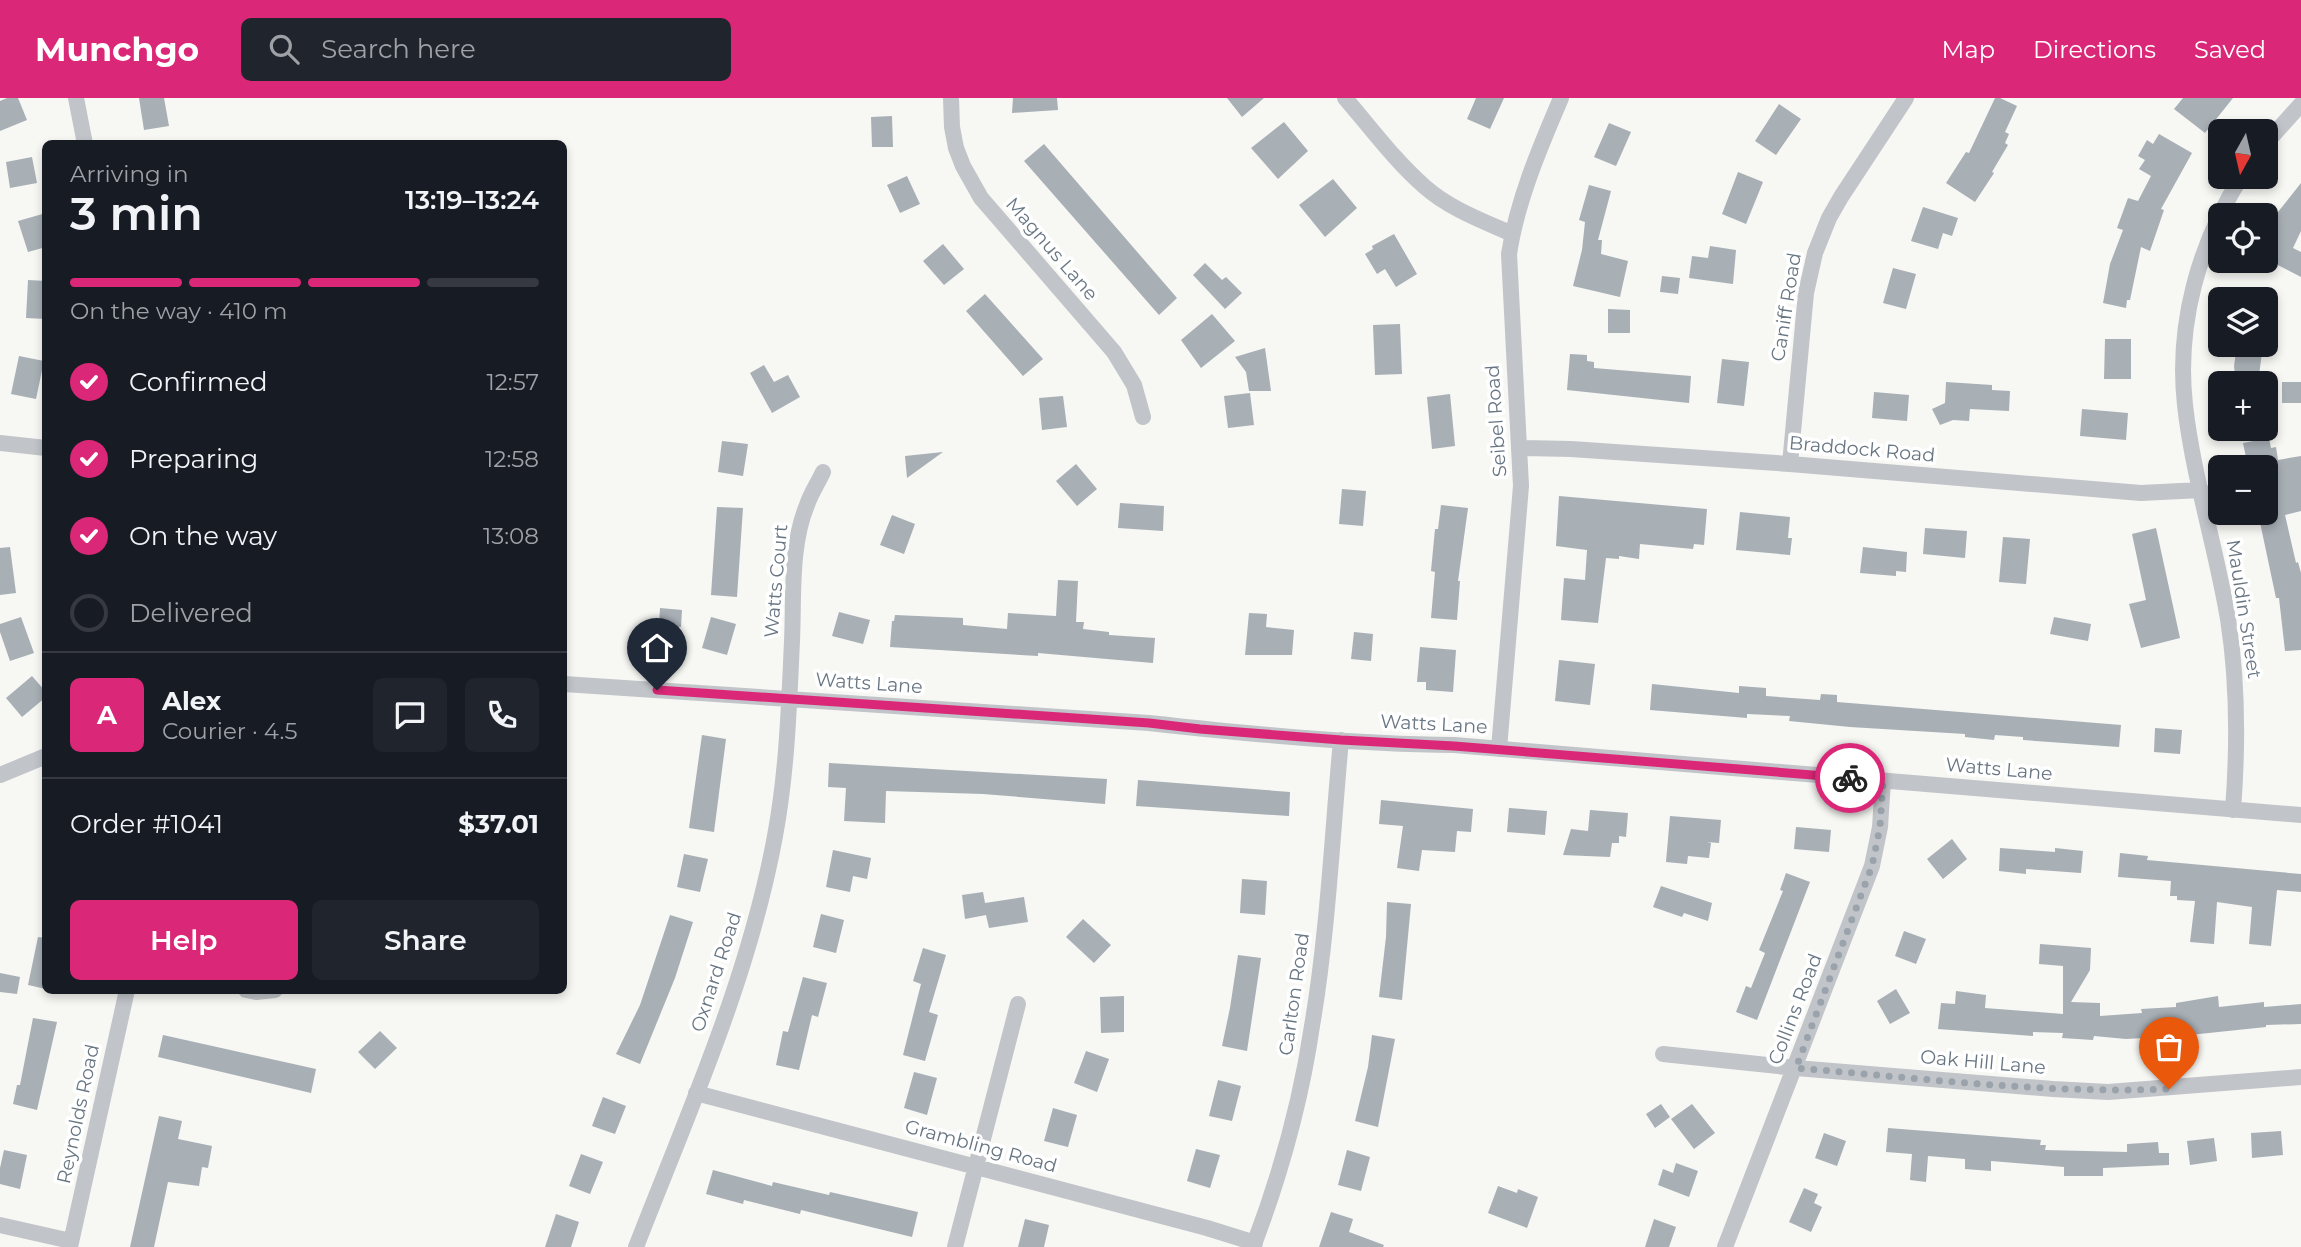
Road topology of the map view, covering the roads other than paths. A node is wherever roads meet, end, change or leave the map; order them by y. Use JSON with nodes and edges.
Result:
{"nodes":[{"id":1,"x":76,"y":98,"type":"edge"},
{"id":2,"x":951,"y":98,"type":"edge"},
{"id":3,"x":1345,"y":98,"type":"edge"},
{"id":4,"x":1561,"y":98,"type":"edge"},
{"id":5,"x":1906,"y":98,"type":"edge"},
{"id":6,"x":2301,"y":104,"type":"edge"},
{"id":7,"x":2278,"y":130,"type":"edge"},
{"id":8,"x":84,"y":140,"type":"edge"},
{"id":9,"x":2234,"y":189,"type":"edge"},
{"id":10,"x":1512,"y":234,"type":"junction"},
{"id":11,"x":1143,"y":417,"type":"dead end"},
{"id":12,"x":0,"y":443,"type":"edge"},
{"id":13,"x":42,"y":448,"type":"edge"},
{"id":14,"x":1519,"y":448,"type":"junction"},
{"id":15,"x":1790,"y":464,"type":"junction"},
{"id":16,"x":823,"y":472,"type":"dead end"},
{"id":17,"x":2201,"y":490,"type":"junction"},
{"id":18,"x":567,"y":684,"type":"edge"},
{"id":19,"x":789,"y":699,"type":"junction"},
{"id":20,"x":1341,"y":740,"type":"junction"},
{"id":21,"x":1499,"y":749,"type":"junction"},
{"id":22,"x":42,"y":758,"type":"edge"},
{"id":23,"x":0,"y":775,"type":"edge"},
{"id":24,"x":1883,"y":781,"type":"junction"},
{"id":25,"x":2233,"y":810,"type":"junction"},
{"id":26,"x":2301,"y":815,"type":"edge"},
{"id":27,"x":126,"y":994,"type":"edge"},
{"id":28,"x":1018,"y":1004,"type":"dead end"},
{"id":29,"x":1663,"y":1054,"type":"dead end"},
{"id":30,"x":1796,"y":1068,"type":"junction"},
{"id":31,"x":2301,"y":1077,"type":"edge"},
{"id":32,"x":696,"y":1093,"type":"junction"},
{"id":33,"x":976,"y":1167,"type":"junction"},
{"id":34,"x":0,"y":1225,"type":"edge"},
{"id":35,"x":71,"y":1244,"type":"edge"},
{"id":36,"x":1254,"y":1245,"type":"edge"},
{"id":37,"x":636,"y":1247,"type":"edge"},
{"id":38,"x":955,"y":1247,"type":"edge"},
{"id":39,"x":1725,"y":1247,"type":"edge"}],
"edges":[{"from":1,"to":8,"type":"street"},
{"from":2,"to":11,"type":"street","name":"Magnus Lane"},
{"from":3,"to":10,"type":"street"},
{"from":4,"to":10,"type":"street","name":"Seibel Road"},
{"from":5,"to":15,"type":"street","name":"Caniff Road"},
{"from":6,"to":7,"type":"street"},
{"from":9,"to":17,"type":"street","name":"Mauldin Street"},
{"from":10,"to":14,"type":"street","name":"Seibel Road"},
{"from":12,"to":13,"type":"street"},
{"from":14,"to":15,"type":"street","name":"Braddock Road"},
{"from":14,"to":21,"type":"street","name":"Seibel Road"},
{"from":15,"to":17,"type":"street","name":"Braddock Road"},
{"from":16,"to":19,"type":"street","name":"Watts Court"},
{"from":17,"to":25,"type":"street","name":"Mauldin Street"},
{"from":18,"to":19,"type":"street","name":"Watts Lane"},
{"from":19,"to":20,"type":"street","name":"Watts Lane"},
{"from":19,"to":32,"type":"street","name":"Oxnard Road"},
{"from":20,"to":21,"type":"street","name":"Watts Lane"},
{"from":20,"to":36,"type":"street","name":"Carlton Road"},
{"from":21,"to":24,"type":"street","name":"Watts Lane"},
{"from":22,"to":23,"type":"street"},
{"from":24,"to":25,"type":"street","name":"Watts Lane"},
{"from":24,"to":30,"type":"street","name":"Collins Road"},
{"from":25,"to":26,"type":"street","name":"Watts Lane"},
{"from":27,"to":35,"type":"street","name":"Reynolds Road"},
{"from":28,"to":33,"type":"street"},
{"from":29,"to":30,"type":"street","name":"Oak Hill Lane"},
{"from":30,"to":31,"type":"street","name":"Oak Hill Lane"},
{"from":30,"to":39,"type":"street","name":"Collins Road"},
{"from":32,"to":33,"type":"street","name":"Grambling Road"},
{"from":32,"to":37,"type":"street","name":"Oxnard Road"},
{"from":33,"to":36,"type":"street","name":"Grambling Road"},
{"from":33,"to":38,"type":"street"},
{"from":34,"to":35,"type":"street"}]}
